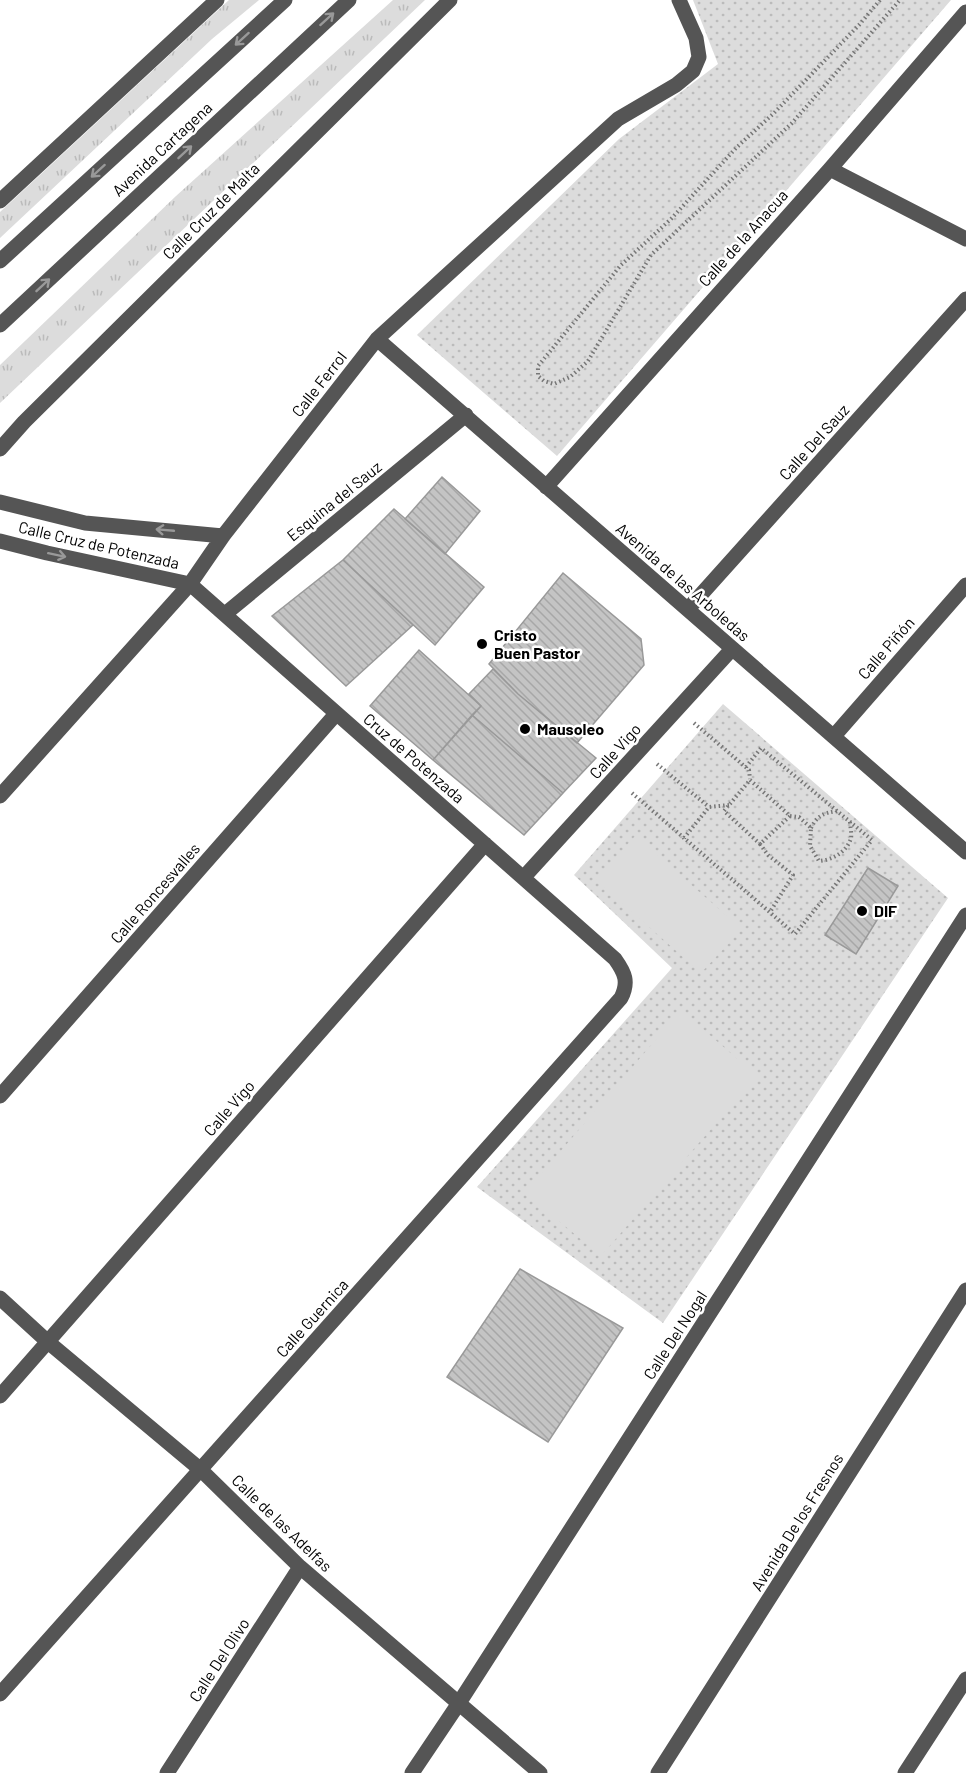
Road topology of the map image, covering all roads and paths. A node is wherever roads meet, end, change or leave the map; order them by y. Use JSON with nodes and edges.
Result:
{"nodes":[{"id":1,"x":217,"y":0,"type":"edge"},
{"id":2,"x":285,"y":0,"type":"edge"},
{"id":3,"x":349,"y":0,"type":"edge"},
{"id":4,"x":450,"y":0,"type":"edge"},
{"id":5,"x":679,"y":0,"type":"edge"},
{"id":6,"x":880,"y":0,"type":"edge"},
{"id":7,"x":900,"y":0,"type":"edge"},
{"id":8,"x":966,"y":12,"type":"edge"},
{"id":9,"x":830,"y":169,"type":"junction"},
{"id":10,"x":0,"y":201,"type":"edge"},
{"id":11,"x":966,"y":239,"type":"edge"},
{"id":12,"x":0,"y":261,"type":"edge"},
{"id":13,"x":966,"y":299,"type":"edge"},
{"id":14,"x":0,"y":325,"type":"edge"},
{"id":15,"x":377,"y":339,"type":"junction"},
{"id":16,"x":466,"y":415,"type":"junction"},
{"id":17,"x":0,"y":449,"type":"edge"},
{"id":18,"x":546,"y":487,"type":"junction"},
{"id":19,"x":0,"y":502,"type":"edge"},
{"id":20,"x":223,"y":536,"type":"junction"},
{"id":21,"x":0,"y":541,"type":"edge"},
{"id":22,"x":190,"y":584,"type":"junction"},
{"id":23,"x":966,"y":585,"type":"edge"},
{"id":24,"x":688,"y":609,"type":"junction"},
{"id":25,"x":225,"y":614,"type":"junction"},
{"id":26,"x":732,"y":649,"type":"junction"},
{"id":27,"x":336,"y":714,"type":"junction"},
{"id":28,"x":693,"y":722,"type":"dead end"},
{"id":29,"x":834,"y":736,"type":"junction"},
{"id":30,"x":656,"y":764,"type":"dead end"},
{"id":31,"x":746,"y":767,"type":"junction"},
{"id":32,"x":750,"y":780,"type":"junction"},
{"id":33,"x":632,"y":792,"type":"dead end"},
{"id":34,"x":0,"y":796,"type":"edge"},
{"id":35,"x":729,"y":805,"type":"junction"},
{"id":36,"x":709,"y":807,"type":"junction"},
{"id":37,"x":838,"y":811,"type":"junction"},
{"id":38,"x":790,"y":816,"type":"junction"},
{"id":39,"x":850,"y":822,"type":"junction"},
{"id":40,"x":811,"y":828,"type":"junction"},
{"id":41,"x":684,"y":838,"type":"junction"},
{"id":42,"x":485,"y":844,"type":"junction"},
{"id":43,"x":760,"y":844,"type":"junction"},
{"id":44,"x":966,"y":852,"type":"edge"},
{"id":45,"x":524,"y":877,"type":"junction"},
{"id":46,"x":770,"y":912,"type":"junction"},
{"id":47,"x":966,"y":915,"type":"edge"},
{"id":48,"x":615,"y":959,"type":"joint"},
{"id":49,"x":0,"y":1096,"type":"edge"},
{"id":50,"x":966,"y":1290,"type":"edge"},
{"id":51,"x":0,"y":1298,"type":"edge"},
{"id":52,"x":48,"y":1342,"type":"junction"},
{"id":53,"x":0,"y":1396,"type":"edge"},
{"id":54,"x":201,"y":1470,"type":"junction"},
{"id":55,"x":300,"y":1567,"type":"junction"},
{"id":56,"x":966,"y":1678,"type":"edge"},
{"id":57,"x":0,"y":1694,"type":"edge"},
{"id":58,"x":459,"y":1703,"type":"junction"},
{"id":59,"x":168,"y":1773,"type":"edge"},
{"id":60,"x":411,"y":1773,"type":"edge"},
{"id":61,"x":540,"y":1773,"type":"edge"},
{"id":62,"x":658,"y":1773,"type":"edge"},
{"id":63,"x":905,"y":1773,"type":"edge"}],
"edges":[{"from":1,"to":10,"type":"street"},
{"from":2,"to":12,"type":"street","name":"Avenida Cartagena","one_way":true},
{"from":14,"to":3,"type":"street","name":"Avenida Cartagena","one_way":true},
{"from":4,"to":17,"type":"street","name":"Calle Cruz de Malta"},
{"from":5,"to":15,"type":"street","name":"Calle Ferrol"},
{"from":6,"to":7,"type":"path"},
{"from":8,"to":9,"type":"street","name":"Calle de la Anacua"},
{"from":9,"to":11,"type":"street"},
{"from":9,"to":18,"type":"street","name":"Calle de la Anacua"},
{"from":13,"to":24,"type":"street","name":"Calle Del Sauz"},
{"from":15,"to":16,"type":"street","name":"Avenida de las Arboledas"},
{"from":15,"to":20,"type":"street","name":"Calle Ferrol"},
{"from":16,"to":18,"type":"street","name":"Avenida de las Arboledas"},
{"from":16,"to":25,"type":"street","name":"Esquina del Sauz"},
{"from":18,"to":24,"type":"street","name":"Avenida de las Arboledas"},
{"from":20,"to":19,"type":"street","name":"Calle Cruz de Potenzada","one_way":true},
{"from":20,"to":22,"type":"street","name":"Calle Ferrol"},
{"from":21,"to":22,"type":"street","name":"Calle Cruz de Potenzada","one_way":true},
{"from":22,"to":25,"type":"street","name":"Cruz de Potenzada"},
{"from":22,"to":34,"type":"street","name":"Calle Ferrol"},
{"from":23,"to":29,"type":"street","name":"Calle Piñón"},
{"from":24,"to":26,"type":"street","name":"Avenida de las Arboledas"},
{"from":25,"to":27,"type":"street","name":"Cruz de Potenzada"},
{"from":26,"to":29,"type":"street","name":"Avenida de las Arboledas"},
{"from":26,"to":45,"type":"street","name":"Calle Vigo"},
{"from":27,"to":42,"type":"street","name":"Cruz de Potenzada"},
{"from":27,"to":49,"type":"street","name":"Calle Roncesvalles"},
{"from":28,"to":31,"type":"path"},
{"from":29,"to":44,"type":"street","name":"Avenida de las Arboledas"},
{"from":30,"to":36,"type":"path"},
{"from":31,"to":32,"type":"path"},
{"from":31,"to":37,"type":"path"},
{"from":32,"to":35,"type":"path"},
{"from":32,"to":38,"type":"path"},
{"from":33,"to":41,"type":"path"},
{"from":35,"to":36,"type":"path"},
{"from":35,"to":43,"type":"path"},
{"from":36,"to":41,"type":"path"},
{"from":37,"to":39,"type":"path"},
{"from":37,"to":40,"type":"path"},
{"from":38,"to":40,"type":"path"},
{"from":38,"to":43,"type":"path"},
{"from":39,"to":40,"type":"path"},
{"from":39,"to":46,"type":"path"},
{"from":41,"to":46,"type":"path"},
{"from":42,"to":45,"type":"street","name":"Cruz de Potenzada"},
{"from":42,"to":52,"type":"street","name":"Calle Vigo"},
{"from":43,"to":46,"type":"path"},
{"from":45,"to":48,"type":"street","name":"Cruz de Potenzada"},
{"from":47,"to":58,"type":"street","name":"Calle Del Nogal"},
{"from":48,"to":54,"type":"street","name":"Calle Guernica"},
{"from":50,"to":62,"type":"street","name":"Avenida De los Fresnos"},
{"from":51,"to":52,"type":"street","name":"Calle de las Adelfas"},
{"from":52,"to":53,"type":"street","name":"Calle Vigo"},
{"from":52,"to":54,"type":"street","name":"Calle de las Adelfas"},
{"from":54,"to":55,"type":"street","name":"Calle de las Adelfas"},
{"from":54,"to":57,"type":"street","name":"Calle Guernica"},
{"from":55,"to":58,"type":"street","name":"Calle de las Adelfas"},
{"from":55,"to":59,"type":"street","name":"Calle Del Olivo"},
{"from":56,"to":63,"type":"street"},
{"from":58,"to":60,"type":"street","name":"Calle Del Nogal"},
{"from":58,"to":61,"type":"street","name":"Calle de las Adelfas"}]}
